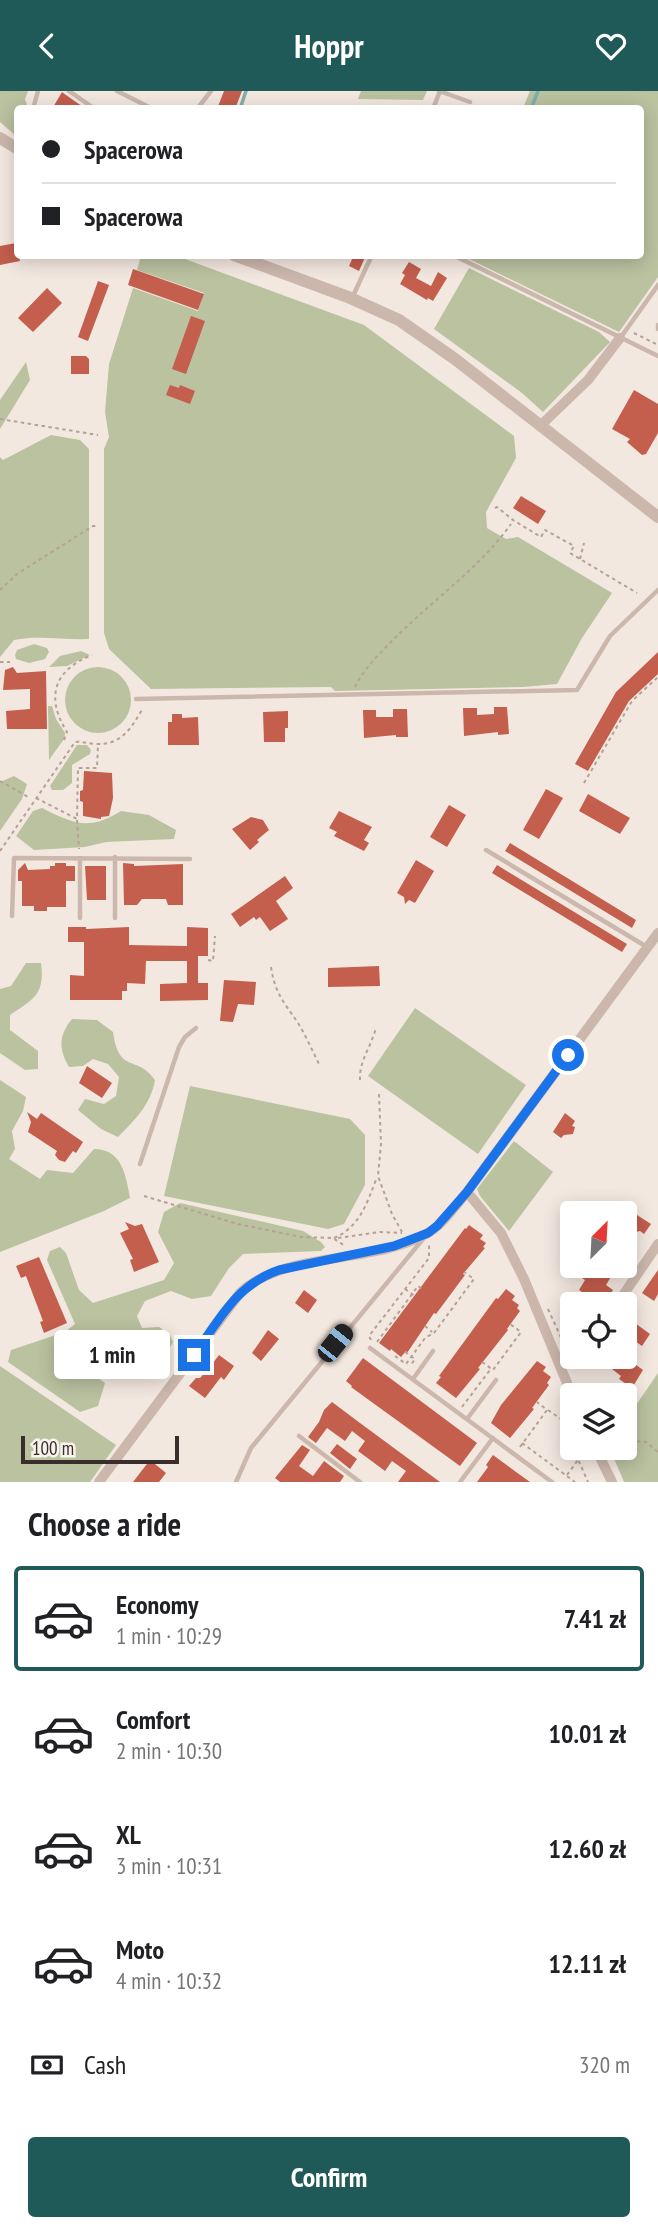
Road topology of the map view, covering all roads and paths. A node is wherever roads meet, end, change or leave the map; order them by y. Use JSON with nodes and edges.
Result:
{"nodes":[{"id":1,"x":69,"y":91,"type":"edge"},
{"id":2,"x":117,"y":91,"type":"edge"},
{"id":3,"x":211,"y":91,"type":"edge"},
{"id":4,"x":440,"y":91,"type":"edge"},
{"id":5,"x":470,"y":102,"type":"dead end"},
{"id":6,"x":89,"y":105,"type":"edge"},
{"id":7,"x":145,"y":105,"type":"edge"},
{"id":8,"x":200,"y":105,"type":"edge"},
{"id":9,"x":245,"y":259,"type":"edge"},
{"id":10,"x":370,"y":259,"type":"edge"},
{"id":11,"x":462,"y":259,"type":"edge"},
{"id":12,"x":658,"y":285,"type":"edge"},
{"id":13,"x":352,"y":299,"type":"junction"},
{"id":14,"x":623,"y":334,"type":"junction"},
{"id":15,"x":658,"y":345,"type":"edge"},
{"id":16,"x":658,"y":356,"type":"edge"},
{"id":17,"x":0,"y":419,"type":"edge"},
{"id":18,"x":540,"y":426,"type":"junction"},
{"id":19,"x":98,"y":435,"type":"dead end"},
{"id":20,"x":495,"y":508,"type":"dead end"},
{"id":21,"x":658,"y":517,"type":"edge"},
{"id":22,"x":511,"y":524,"type":"dead end"},
{"id":23,"x":98,"y":526,"type":"dead end"},
{"id":24,"x":584,"y":543,"type":"dead end"},
{"id":25,"x":580,"y":559,"type":"junction"},
{"id":26,"x":0,"y":590,"type":"edge"},
{"id":27,"x":658,"y":590,"type":"edge"},
{"id":28,"x":637,"y":593,"type":"dead end"},
{"id":29,"x":92,"y":655,"type":"dead end"},
{"id":30,"x":0,"y":662,"type":"edge"},
{"id":31,"x":10,"y":662,"type":"dead end"},
{"id":32,"x":658,"y":677,"type":"edge"},
{"id":33,"x":351,"y":695,"type":"junction"},
{"id":34,"x":136,"y":699,"type":"dead end"},
{"id":35,"x":48,"y":700,"type":"dead end"},
{"id":36,"x":55,"y":700,"type":"junction"},
{"id":37,"x":129,"y":731,"type":"dead end"},
{"id":38,"x":64,"y":740,"type":"dead end"},
{"id":39,"x":98,"y":744,"type":"junction"},
{"id":40,"x":0,"y":781,"type":"edge"},
{"id":41,"x":584,"y":783,"type":"dead end"},
{"id":42,"x":30,"y":798,"type":"dead end"},
{"id":43,"x":36,"y":798,"type":"junction"},
{"id":44,"x":77,"y":818,"type":"junction"},
{"id":45,"x":486,"y":850,"type":"dead end"},
{"id":46,"x":0,"y":851,"type":"edge"},
{"id":47,"x":116,"y":857,"type":"junction"},
{"id":48,"x":80,"y":858,"type":"junction"},
{"id":49,"x":190,"y":859,"type":"dead end"},
{"id":50,"x":12,"y":916,"type":"dead end"},
{"id":51,"x":80,"y":918,"type":"dead end"},
{"id":52,"x":115,"y":918,"type":"dead end"},
{"id":53,"x":658,"y":933,"type":"edge"},
{"id":54,"x":215,"y":936,"type":"dead end"},
{"id":55,"x":648,"y":947,"type":"junction"},
{"id":56,"x":208,"y":960,"type":"dead end"},
{"id":57,"x":271,"y":967,"type":"dead end"},
{"id":58,"x":376,"y":1027,"type":"dead end"},
{"id":59,"x":196,"y":1028,"type":"dead end"},
{"id":60,"x":319,"y":1064,"type":"dead end"},
{"id":61,"x":360,"y":1080,"type":"dead end"},
{"id":62,"x":379,"y":1094,"type":"dead end"},
{"id":63,"x":140,"y":1164,"type":"dead end"},
{"id":64,"x":378,"y":1176,"type":"junction"},
{"id":65,"x":467,"y":1192,"type":"junction"},
{"id":66,"x":144,"y":1196,"type":"dead end"},
{"id":67,"x":428,"y":1233,"type":"junction"},
{"id":68,"x":333,"y":1238,"type":"junction"},
{"id":69,"x":658,"y":1244,"type":"edge"},
{"id":70,"x":355,"y":1255,"type":"junction"},
{"id":71,"x":464,"y":1272,"type":"dead end"},
{"id":72,"x":405,"y":1289,"type":"junction"},
{"id":73,"x":422,"y":1289,"type":"dead end"},
{"id":74,"x":625,"y":1292,"type":"edge"},
{"id":75,"x":412,"y":1294,"type":"junction"},
{"id":76,"x":416,"y":1297,"type":"dead end"},
{"id":77,"x":407,"y":1301,"type":"junction"},
{"id":78,"x":411,"y":1304,"type":"dead end"},
{"id":79,"x":510,"y":1324,"type":"dead end"},
{"id":80,"x":425,"y":1326,"type":"dead end"},
{"id":81,"x":434,"y":1333,"type":"junction"},
{"id":82,"x":421,"y":1335,"type":"dead end"},
{"id":83,"x":425,"y":1338,"type":"junction"},
{"id":84,"x":415,"y":1343,"type":"dead end"},
{"id":85,"x":419,"y":1346,"type":"junction"},
{"id":86,"x":370,"y":1348,"type":"dead end"},
{"id":87,"x":433,"y":1351,"type":"dead end"},
{"id":88,"x":405,"y":1352,"type":"dead end"},
{"id":89,"x":394,"y":1356,"type":"dead end"},
{"id":90,"x":411,"y":1357,"type":"junction"},
{"id":91,"x":482,"y":1362,"type":"dead end"},
{"id":92,"x":491,"y":1369,"type":"junction"},
{"id":93,"x":413,"y":1379,"type":"junction"},
{"id":94,"x":496,"y":1380,"type":"dead end"},
{"id":95,"x":567,"y":1383,"type":"edge"},
{"id":96,"x":537,"y":1402,"type":"dead end"},
{"id":97,"x":462,"y":1408,"type":"dead end"},
{"id":98,"x":547,"y":1410,"type":"junction"},
{"id":99,"x":560,"y":1418,"type":"edge"},
{"id":100,"x":467,"y":1419,"type":"junction"},
{"id":101,"x":538,"y":1422,"type":"junction"},
{"id":102,"x":541,"y":1425,"type":"dead end"},
{"id":103,"x":299,"y":1436,"type":"dead end"},
{"id":104,"x":493,"y":1438,"type":"junction"},
{"id":105,"x":637,"y":1441,"type":"edge"},
{"id":106,"x":522,"y":1443,"type":"junction"},
{"id":107,"x":518,"y":1449,"type":"dead end"},
{"id":108,"x":658,"y":1452,"type":"edge"},
{"id":109,"x":578,"y":1460,"type":"joint"},
{"id":110,"x":602,"y":1460,"type":"edge"},
{"id":111,"x":607,"y":1460,"type":"edge"},
{"id":112,"x":603,"y":1463,"type":"junction"},
{"id":113,"x":567,"y":1476,"type":"junction"},
{"id":114,"x":99,"y":1482,"type":"edge"},
{"id":115,"x":236,"y":1482,"type":"edge"},
{"id":116,"x":360,"y":1482,"type":"edge"},
{"id":117,"x":460,"y":1482,"type":"edge"},
{"id":118,"x":552,"y":1482,"type":"edge"},
{"id":119,"x":575,"y":1482,"type":"edge"},
{"id":120,"x":588,"y":1482,"type":"edge"},
{"id":121,"x":612,"y":1482,"type":"edge"}],
"edges":[{"from":1,"to":6,"type":"lane"},
{"from":2,"to":7,"type":"lane"},
{"from":3,"to":8,"type":"lane"},
{"from":4,"to":5,"type":"lane"},
{"from":9,"to":13,"type":"street"},
{"from":10,"to":13,"type":"lane"},
{"from":11,"to":14,"type":"lane"},
{"from":12,"to":14,"type":"lane"},
{"from":13,"to":18,"type":"street"},
{"from":14,"to":15,"type":"path"},
{"from":14,"to":16,"type":"lane"},
{"from":14,"to":18,"type":"street"},
{"from":17,"to":19,"type":"path"},
{"from":18,"to":21,"type":"street"},
{"from":20,"to":25,"type":"path"},
{"from":22,"to":33,"type":"path"},
{"from":23,"to":26,"type":"path"},
{"from":24,"to":25,"type":"path"},
{"from":25,"to":28,"type":"path"},
{"from":27,"to":33,"type":"lane"},
{"from":29,"to":36,"type":"path"},
{"from":30,"to":31,"type":"path"},
{"from":32,"to":41,"type":"path"},
{"from":33,"to":34,"type":"lane"},
{"from":35,"to":36,"type":"path"},
{"from":36,"to":38,"type":"path"},
{"from":37,"to":39,"type":"path"},
{"from":39,"to":43,"type":"path"},
{"from":39,"to":44,"type":"path"},
{"from":40,"to":42,"type":"path"},
{"from":43,"to":44,"type":"path"},
{"from":43,"to":46,"type":"path"},
{"from":44,"to":48,"type":"path"},
{"from":45,"to":55,"type":"lane"},
{"from":47,"to":48,"type":"lane"},
{"from":47,"to":49,"type":"lane"},
{"from":47,"to":52,"type":"lane"},
{"from":48,"to":50,"type":"lane"},
{"from":48,"to":51,"type":"lane"},
{"from":53,"to":55,"type":"street"},
{"from":54,"to":56,"type":"path"},
{"from":55,"to":65,"type":"street"},
{"from":57,"to":60,"type":"path"},
{"from":58,"to":61,"type":"path"},
{"from":59,"to":63,"type":"lane"},
{"from":62,"to":64,"type":"path"},
{"from":64,"to":68,"type":"path"},
{"from":64,"to":68,"type":"path"},
{"from":65,"to":67,"type":"street"},
{"from":65,"to":95,"type":"street"},
{"from":66,"to":68,"type":"path"},
{"from":67,"to":70,"type":"street"},
{"from":67,"to":72,"type":"path"},
{"from":67,"to":115,"type":"lane"},
{"from":68,"to":70,"type":"path"},
{"from":69,"to":74,"type":"street"},
{"from":70,"to":114,"type":"street"},
{"from":71,"to":81,"type":"path"},
{"from":72,"to":75,"type":"path"},
{"from":72,"to":77,"type":"path"},
{"from":73,"to":75,"type":"path"},
{"from":75,"to":76,"type":"path"},
{"from":75,"to":77,"type":"path"},
{"from":77,"to":78,"type":"path"},
{"from":79,"to":92,"type":"path"},
{"from":80,"to":81,"type":"path"},
{"from":81,"to":83,"type":"path"},
{"from":82,"to":83,"type":"path"},
{"from":83,"to":85,"type":"path"},
{"from":84,"to":85,"type":"path"},
{"from":85,"to":90,"type":"path"},
{"from":86,"to":93,"type":"lane"},
{"from":87,"to":93,"type":"lane"},
{"from":88,"to":90,"type":"path"},
{"from":89,"to":90,"type":"path"},
{"from":91,"to":92,"type":"path"},
{"from":92,"to":97,"type":"path"},
{"from":93,"to":100,"type":"lane"},
{"from":94,"to":100,"type":"lane"},
{"from":96,"to":98,"type":"path"},
{"from":98,"to":99,"type":"path"},
{"from":98,"to":101,"type":"path"},
{"from":100,"to":104,"type":"lane"},
{"from":101,"to":102,"type":"path"},
{"from":101,"to":106,"type":"path"},
{"from":103,"to":116,"type":"lane"},
{"from":104,"to":117,"type":"lane"},
{"from":104,"to":118,"type":"lane"},
{"from":105,"to":108,"type":"path"},
{"from":106,"to":107,"type":"path"},
{"from":106,"to":113,"type":"path"},
{"from":109,"to":113,"type":"path"},
{"from":109,"to":120,"type":"path"},
{"from":110,"to":112,"type":"street"},
{"from":111,"to":112,"type":"path"},
{"from":112,"to":121,"type":"street"},
{"from":113,"to":119,"type":"path"}]}
